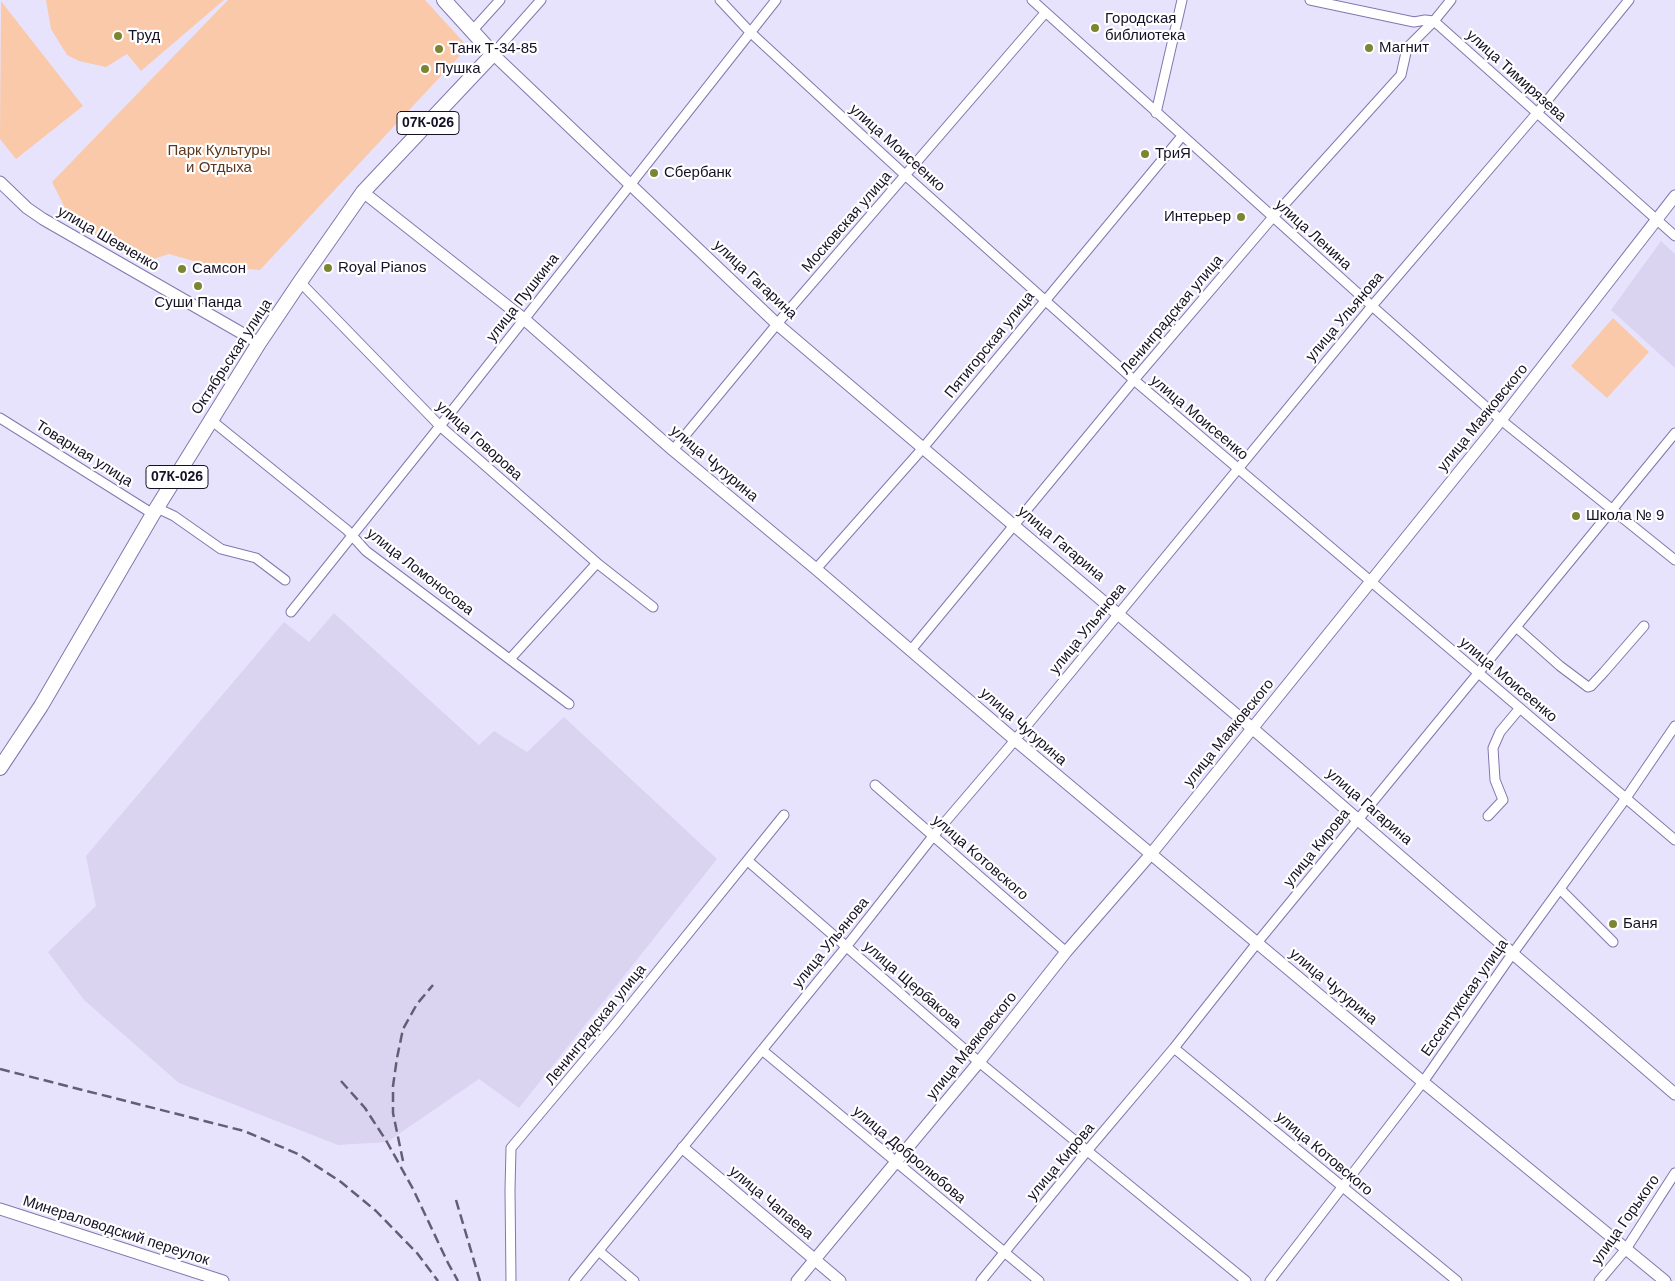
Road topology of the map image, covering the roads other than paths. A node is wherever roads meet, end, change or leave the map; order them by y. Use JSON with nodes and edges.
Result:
{"nodes":[{"id":1,"x":444,"y":0,"type":"edge"},
{"id":2,"x":500,"y":0,"type":"edge"},
{"id":3,"x":541,"y":0,"type":"edge"},
{"id":4,"x":720,"y":0,"type":"edge"},
{"id":5,"x":776,"y":0,"type":"edge"},
{"id":6,"x":1032,"y":0,"type":"edge"},
{"id":7,"x":1182,"y":0,"type":"edge"},
{"id":8,"x":1310,"y":0,"type":"edge"},
{"id":9,"x":1451,"y":0,"type":"edge"},
{"id":10,"x":1629,"y":0,"type":"edge"},
{"id":11,"x":1045,"y":13,"type":"junction"},
{"id":12,"x":1434,"y":21,"type":"junction"},
{"id":13,"x":472,"y":31,"type":"junction"},
{"id":14,"x":750,"y":32,"type":"junction"},
{"id":15,"x":493,"y":54,"type":"junction"},
{"id":16,"x":1156,"y":113,"type":"junction"},
{"id":17,"x":1537,"y":113,"type":"junction"},
{"id":18,"x":1182,"y":136,"type":"junction"},
{"id":19,"x":905,"y":175,"type":"junction"},
{"id":20,"x":0,"y":182,"type":"edge"},
{"id":21,"x":630,"y":185,"type":"junction"},
{"id":22,"x":363,"y":192,"type":"junction"},
{"id":23,"x":1675,"y":196,"type":"edge"},
{"id":24,"x":1273,"y":217,"type":"junction"},
{"id":25,"x":1657,"y":220,"type":"junction"},
{"id":26,"x":1675,"y":236,"type":"edge"},
{"id":27,"x":300,"y":282,"type":"junction"},
{"id":28,"x":1045,"y":300,"type":"junction"},
{"id":29,"x":1372,"y":306,"type":"junction"},
{"id":30,"x":524,"y":319,"type":"junction"},
{"id":31,"x":777,"y":324,"type":"junction"},
{"id":32,"x":259,"y":343,"type":"junction"},
{"id":33,"x":1134,"y":380,"type":"junction"},
{"id":34,"x":0,"y":418,"type":"edge"},
{"id":35,"x":211,"y":420,"type":"junction"},
{"id":36,"x":1501,"y":420,"type":"junction"},
{"id":37,"x":440,"y":426,"type":"junction"},
{"id":38,"x":1675,"y":433,"type":"edge"},
{"id":39,"x":923,"y":448,"type":"junction"},
{"id":40,"x":673,"y":450,"type":"junction"},
{"id":41,"x":1238,"y":468,"type":"junction"},
{"id":42,"x":1612,"y":509,"type":"junction"},
{"id":43,"x":155,"y":511,"type":"junction"},
{"id":44,"x":1013,"y":525,"type":"junction"},
{"id":45,"x":352,"y":537,"type":"junction"},
{"id":46,"x":1675,"y":560,"type":"edge"},
{"id":47,"x":597,"y":563,"type":"junction"},
{"id":48,"x":816,"y":570,"type":"junction"},
{"id":49,"x":285,"y":580,"type":"dead end"},
{"id":50,"x":1370,"y":581,"type":"junction"},
{"id":51,"x":653,"y":607,"type":"dead end"},
{"id":52,"x":291,"y":612,"type":"dead end"},
{"id":53,"x":1118,"y":614,"type":"junction"},
{"id":54,"x":1516,"y":626,"type":"junction"},
{"id":55,"x":1644,"y":626,"type":"dead end"},
{"id":56,"x":911,"y":650,"type":"junction"},
{"id":57,"x":510,"y":659,"type":"junction"},
{"id":58,"x":1478,"y":673,"type":"junction"},
{"id":59,"x":569,"y":704,"type":"dead end"},
{"id":60,"x":1520,"y":708,"type":"junction"},
{"id":61,"x":1675,"y":726,"type":"edge"},
{"id":62,"x":1252,"y":728,"type":"junction"},
{"id":63,"x":1015,"y":740,"type":"junction"},
{"id":64,"x":0,"y":768,"type":"edge"},
{"id":65,"x":875,"y":785,"type":"dead end"},
{"id":66,"x":1626,"y":798,"type":"junction"},
{"id":67,"x":784,"y":815,"type":"dead end"},
{"id":68,"x":1488,"y":816,"type":"dead end"},
{"id":69,"x":1358,"y":819,"type":"junction"},
{"id":70,"x":934,"y":835,"type":"junction"},
{"id":71,"x":1675,"y":840,"type":"edge"},
{"id":72,"x":1151,"y":854,"type":"junction"},
{"id":73,"x":748,"y":862,"type":"junction"},
{"id":74,"x":1560,"y":889,"type":"junction"},
{"id":75,"x":1613,"y":942,"type":"dead end"},
{"id":76,"x":1257,"y":943,"type":"junction"},
{"id":77,"x":846,"y":947,"type":"junction"},
{"id":78,"x":1066,"y":952,"type":"junction"},
{"id":79,"x":1514,"y":953,"type":"junction"},
{"id":80,"x":1174,"y":1048,"type":"junction"},
{"id":81,"x":762,"y":1050,"type":"junction"},
{"id":82,"x":979,"y":1062,"type":"junction"},
{"id":83,"x":1424,"y":1082,"type":"junction"},
{"id":84,"x":1675,"y":1094,"type":"edge"},
{"id":85,"x":683,"y":1148,"type":"junction"},
{"id":86,"x":1087,"y":1151,"type":"junction"},
{"id":87,"x":896,"y":1162,"type":"junction"},
{"id":88,"x":1675,"y":1174,"type":"edge"},
{"id":89,"x":1343,"y":1187,"type":"junction"},
{"id":90,"x":0,"y":1209,"type":"edge"},
{"id":91,"x":1626,"y":1249,"type":"junction"},
{"id":92,"x":600,"y":1252,"type":"junction"},
{"id":93,"x":1004,"y":1252,"type":"junction"},
{"id":94,"x":815,"y":1260,"type":"junction"},
{"id":95,"x":223,"y":1281,"type":"edge"},
{"id":96,"x":511,"y":1281,"type":"edge"},
{"id":97,"x":574,"y":1281,"type":"edge"},
{"id":98,"x":634,"y":1281,"type":"edge"},
{"id":99,"x":797,"y":1281,"type":"edge"},
{"id":100,"x":840,"y":1281,"type":"edge"},
{"id":101,"x":981,"y":1281,"type":"edge"},
{"id":102,"x":1039,"y":1281,"type":"edge"},
{"id":103,"x":1246,"y":1281,"type":"edge"},
{"id":104,"x":1270,"y":1281,"type":"edge"},
{"id":105,"x":1457,"y":1281,"type":"edge"},
{"id":106,"x":1599,"y":1281,"type":"edge"},
{"id":107,"x":1665,"y":1281,"type":"edge"}],
"edges":[{"from":1,"to":13,"type":"main road","name":"улица Гагарина"},
{"from":2,"to":13,"type":"street"},
{"from":3,"to":15,"type":"street","name":"Октябрьская улица"},
{"from":4,"to":14,"type":"street","name":"улица Моисеенко"},
{"from":5,"to":14,"type":"street","name":"улица Пушкина"},
{"from":6,"to":11,"type":"street","name":"улица Ленина"},
{"from":7,"to":16,"type":"street"},
{"from":8,"to":12,"type":"street"},
{"from":9,"to":12,"type":"street","name":"Ленинградская улица"},
{"from":10,"to":17,"type":"street","name":"улица Ульянова"},
{"from":11,"to":16,"type":"street","name":"улица Ленина"},
{"from":11,"to":19,"type":"street","name":"Московская улица"},
{"from":12,"to":17,"type":"street","name":"улица Тимирязева"},
{"from":12,"to":24,"type":"street","name":"Ленинградская улица"},
{"from":13,"to":15,"type":"main road","name":"улица Гагарина"},
{"from":14,"to":19,"type":"street","name":"улица Моисеенко"},
{"from":14,"to":21,"type":"street","name":"улица Пушкина"},
{"from":15,"to":21,"type":"street","name":"улица Гагарина"},
{"from":15,"to":22,"type":"main road","name":"Октябрьская улица","number":"07К-026"},
{"from":16,"to":18,"type":"street","name":"улица Ленина"},
{"from":17,"to":25,"type":"street","name":"улица Тимирязева"},
{"from":17,"to":29,"type":"street","name":"улица Ульянова"},
{"from":18,"to":24,"type":"street","name":"улица Ленина"},
{"from":18,"to":28,"type":"street","name":"Пятигорская улица"},
{"from":19,"to":28,"type":"street","name":"улица Моисеенко"},
{"from":19,"to":31,"type":"street","name":"Московская улица"},
{"from":20,"to":32,"type":"street","name":"улица Шевченко"},
{"from":21,"to":30,"type":"street","name":"улица Пушкина"},
{"from":21,"to":31,"type":"street","name":"улица Гагарина"},
{"from":22,"to":27,"type":"main road","name":"Октябрьская улица","number":"07К-026"},
{"from":22,"to":30,"type":"street","name":"улица Чугурина"},
{"from":23,"to":25,"type":"street","name":"улица Маяковского"},
{"from":24,"to":29,"type":"street","name":"улица Ленина"},
{"from":24,"to":33,"type":"street","name":"Ленинградская улица"},
{"from":25,"to":26,"type":"street","name":"улица Тимирязева"},
{"from":25,"to":36,"type":"street","name":"улица Маяковского"},
{"from":27,"to":32,"type":"main road","name":"Октябрьская улица","number":"07К-026"},
{"from":27,"to":37,"type":"street","name":"улица Говорова"},
{"from":28,"to":33,"type":"street","name":"улица Моисеенко"},
{"from":28,"to":39,"type":"street","name":"Пятигорская улица"},
{"from":29,"to":36,"type":"street","name":"улица Ленина"},
{"from":29,"to":41,"type":"street","name":"улица Ульянова"},
{"from":30,"to":37,"type":"street","name":"улица Пушкина"},
{"from":30,"to":40,"type":"street","name":"улица Чугурина"},
{"from":31,"to":39,"type":"street","name":"улица Гагарина"},
{"from":31,"to":40,"type":"street","name":"Московская улица"},
{"from":32,"to":35,"type":"main road","name":"Октябрьская улица","number":"07К-026"},
{"from":33,"to":41,"type":"street","name":"улица Моисеенко"},
{"from":33,"to":44,"type":"street","name":"Ленинградская улица"},
{"from":34,"to":43,"type":"street","name":"Товарная улица"},
{"from":35,"to":43,"type":"main road","name":"Октябрьская улица","number":"07К-026"},
{"from":35,"to":45,"type":"street","name":"улица Ломоносова"},
{"from":36,"to":42,"type":"street","name":"улица Ленина"},
{"from":36,"to":50,"type":"street","name":"улица Маяковского"},
{"from":37,"to":45,"type":"street","name":"улица Пушкина"},
{"from":37,"to":47,"type":"street","name":"улица Говорова"},
{"from":38,"to":42,"type":"street","name":"улица Кирова"},
{"from":39,"to":44,"type":"street","name":"улица Гагарина"},
{"from":39,"to":48,"type":"street","name":"Пятигорская улица"},
{"from":40,"to":48,"type":"street","name":"улица Чугурина"},
{"from":41,"to":50,"type":"street","name":"улица Моисеенко"},
{"from":41,"to":53,"type":"street","name":"улица Ульянова"},
{"from":42,"to":46,"type":"street","name":"улица Ленина"},
{"from":42,"to":54,"type":"street","name":"улица Кирова"},
{"from":43,"to":49,"type":"street","name":"Товарная улица"},
{"from":43,"to":64,"type":"main road","name":"Октябрьская улица","number":"07К-026"},
{"from":44,"to":53,"type":"street","name":"улица Гагарина"},
{"from":44,"to":56,"type":"street","name":"Ленинградская улица"},
{"from":45,"to":52,"type":"street","name":"улица Пушкина"},
{"from":45,"to":57,"type":"street","name":"улица Ломоносова"},
{"from":47,"to":51,"type":"street","name":"улица Говорова"},
{"from":47,"to":57,"type":"street"},
{"from":48,"to":56,"type":"street","name":"улица Чугурина"},
{"from":50,"to":58,"type":"street","name":"улица Моисеенко"},
{"from":50,"to":62,"type":"street","name":"улица Маяковского"},
{"from":53,"to":62,"type":"street","name":"улица Гагарина"},
{"from":53,"to":63,"type":"street","name":"улица Ульянова"},
{"from":54,"to":55,"type":"street"},
{"from":54,"to":58,"type":"street","name":"улица Кирова"},
{"from":56,"to":63,"type":"street","name":"улица Чугурина"},
{"from":57,"to":59,"type":"street","name":"улица Ломоносова"},
{"from":58,"to":60,"type":"street","name":"улица Моисеенко"},
{"from":58,"to":69,"type":"street","name":"улица Кирова"},
{"from":60,"to":66,"type":"street","name":"улица Моисеенко"},
{"from":60,"to":68,"type":"street"},
{"from":61,"to":66,"type":"street","name":"Ессентукская улица"},
{"from":62,"to":69,"type":"street","name":"улица Гагарина"},
{"from":62,"to":72,"type":"street","name":"улица Маяковского"},
{"from":63,"to":70,"type":"street","name":"улица Ульянова"},
{"from":63,"to":72,"type":"street","name":"улица Чугурина"},
{"from":65,"to":70,"type":"street","name":"улица Котовского"},
{"from":66,"to":71,"type":"street","name":"улица Моисеенко"},
{"from":66,"to":74,"type":"street","name":"Ессентукская улица"},
{"from":67,"to":73,"type":"street","name":"Ленинградская улица"},
{"from":69,"to":76,"type":"street","name":"улица Кирова"},
{"from":69,"to":79,"type":"street","name":"улица Гагарина"},
{"from":70,"to":77,"type":"street","name":"улица Ульянова"},
{"from":70,"to":78,"type":"street","name":"улица Котовского"},
{"from":72,"to":76,"type":"street","name":"улица Чугурина"},
{"from":72,"to":78,"type":"street","name":"улица Маяковского"},
{"from":73,"to":77,"type":"street","name":"улица Щербакова"},
{"from":73,"to":96,"type":"street","name":"Ленинградская улица"},
{"from":74,"to":75,"type":"street"},
{"from":74,"to":79,"type":"street","name":"Ессентукская улица"},
{"from":76,"to":80,"type":"street","name":"улица Кирова"},
{"from":76,"to":83,"type":"street","name":"улица Чугурина"},
{"from":77,"to":81,"type":"street","name":"улица Ульянова"},
{"from":77,"to":82,"type":"street","name":"улица Щербакова"},
{"from":78,"to":82,"type":"street","name":"улица Маяковского"},
{"from":79,"to":83,"type":"street","name":"Ессентукская улица"},
{"from":79,"to":84,"type":"street","name":"улица Гагарина"},
{"from":80,"to":86,"type":"street","name":"улица Кирова"},
{"from":80,"to":89,"type":"street","name":"улица Котовского"},
{"from":81,"to":85,"type":"street","name":"улица Ульянова"},
{"from":81,"to":87,"type":"street","name":"улица Добролюбова"},
{"from":82,"to":86,"type":"street","name":"улица Щербакова"},
{"from":82,"to":87,"type":"street","name":"улица Маяковского"},
{"from":83,"to":89,"type":"street","name":"Ессентукская улица"},
{"from":83,"to":91,"type":"street","name":"улица Чугурина"},
{"from":85,"to":92,"type":"street","name":"улица Ульянова"},
{"from":85,"to":94,"type":"street","name":"улица Чапаева"},
{"from":86,"to":93,"type":"street","name":"улица Кирова"},
{"from":86,"to":103,"type":"street","name":"улица Щербакова"},
{"from":87,"to":93,"type":"street","name":"улица Добролюбова"},
{"from":87,"to":94,"type":"street","name":"улица Маяковского"},
{"from":88,"to":91,"type":"street","name":"улица Горького"},
{"from":89,"to":104,"type":"street","name":"Ессентукская улица"},
{"from":89,"to":105,"type":"street","name":"улица Котовского"},
{"from":90,"to":95,"type":"street","name":"Минераловодский переулок"},
{"from":91,"to":106,"type":"street","name":"улица Горького"},
{"from":91,"to":107,"type":"street","name":"улица Чугурина"},
{"from":92,"to":97,"type":"street","name":"улица Ульянова"},
{"from":92,"to":98,"type":"street"},
{"from":93,"to":101,"type":"street","name":"улица Кирова"},
{"from":93,"to":102,"type":"street","name":"улица Добролюбова"},
{"from":94,"to":99,"type":"street","name":"улица Маяковского"},
{"from":94,"to":100,"type":"street","name":"улица Чапаева"}]}
